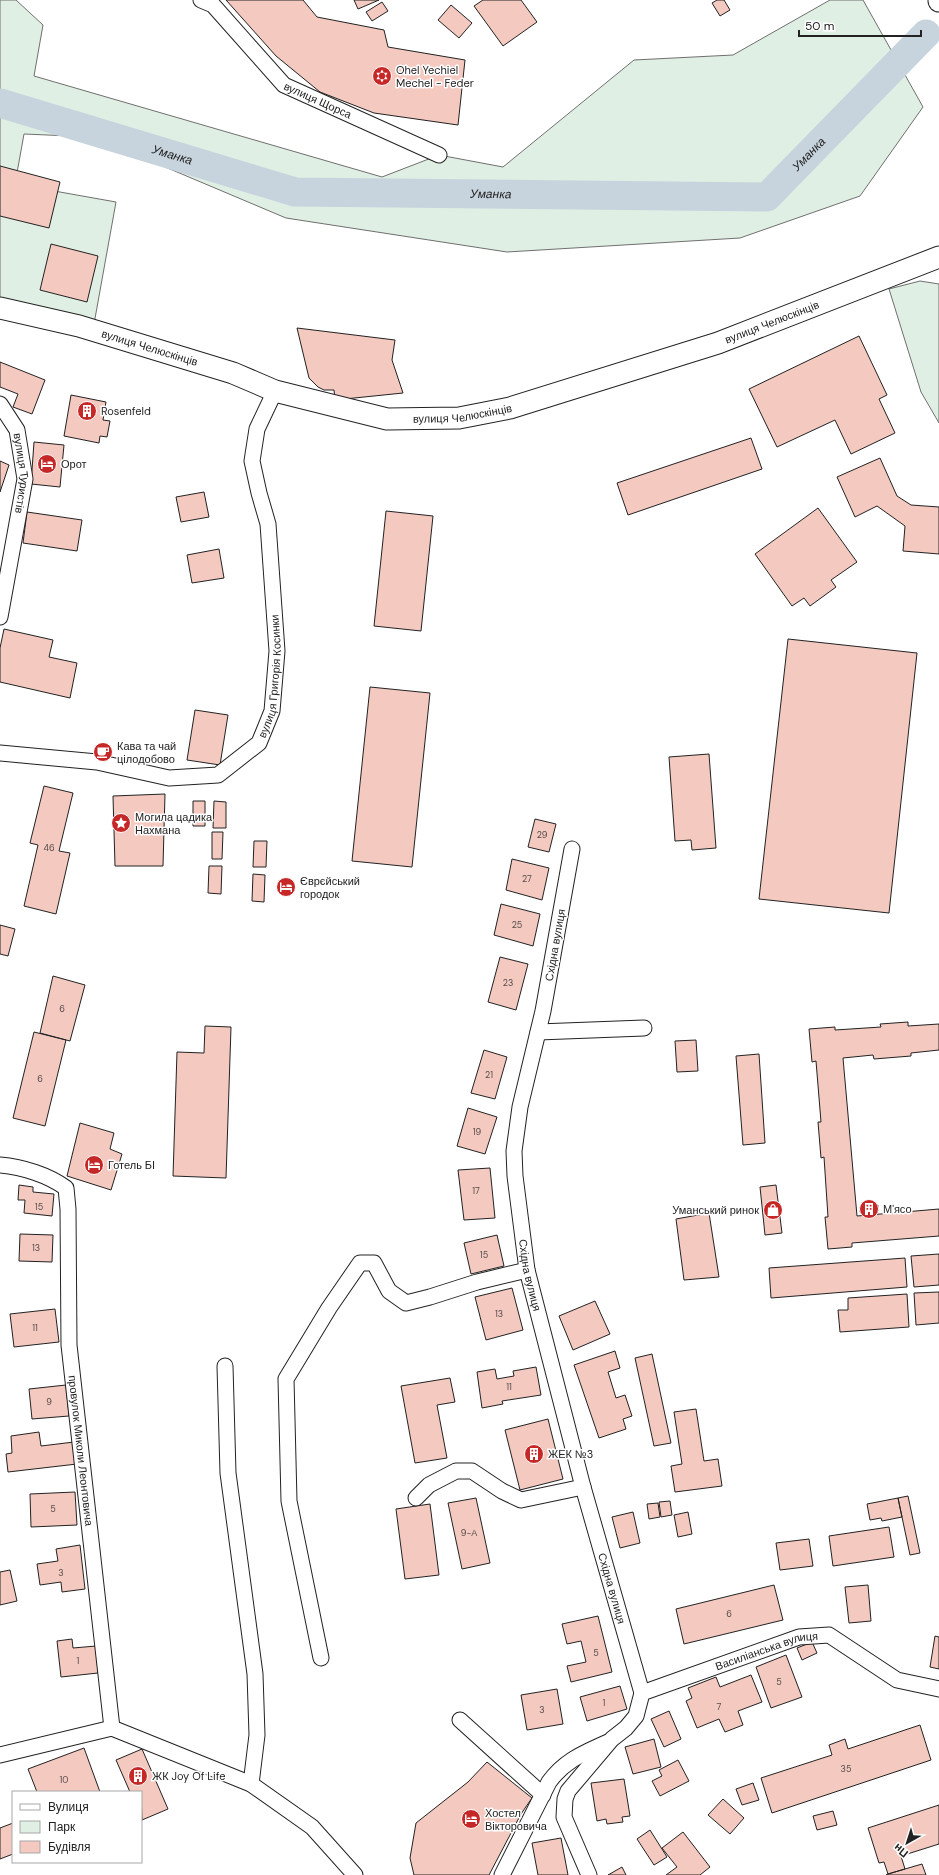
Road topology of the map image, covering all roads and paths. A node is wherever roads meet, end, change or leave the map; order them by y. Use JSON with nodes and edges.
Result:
{"nodes":[{"id":1,"x":201,"y":0,"type":"edge"},
{"id":2,"x":439,"y":155,"type":"dead end"},
{"id":3,"x":939,"y":256,"type":"edge"},
{"id":4,"x":916,"y":267,"type":"junction"},
{"id":5,"x":939,"y":271,"type":"edge"},
{"id":6,"x":0,"y":308,"type":"edge"},
{"id":7,"x":275,"y":391,"type":"junction"},
{"id":8,"x":0,"y":404,"type":"edge"},
{"id":9,"x":0,"y":618,"type":"edge"},
{"id":10,"x":0,"y":753,"type":"edge"},
{"id":11,"x":572,"y":849,"type":"dead end"},
{"id":12,"x":644,"y":1028,"type":"dead end"},
{"id":13,"x":538,"y":1032,"type":"junction"},
{"id":14,"x":0,"y":1165,"type":"edge"},
{"id":15,"x":527,"y":1270,"type":"junction"},
{"id":16,"x":225,"y":1366,"type":"dead end"},
{"id":17,"x":583,"y":1487,"type":"junction"},
{"id":18,"x":416,"y":1498,"type":"dead end"},
{"id":19,"x":321,"y":1658,"type":"dead end"},
{"id":20,"x":939,"y":1689,"type":"edge"},
{"id":21,"x":642,"y":1693,"type":"junction"},
{"id":22,"x":460,"y":1720,"type":"dead end"},
{"id":23,"x":112,"y":1728,"type":"junction"},
{"id":24,"x":612,"y":1740,"type":"junction"},
{"id":25,"x":0,"y":1755,"type":"edge"},
{"id":26,"x":251,"y":1784,"type":"junction"},
{"id":27,"x":543,"y":1795,"type":"junction"},
{"id":28,"x":355,"y":1875,"type":"edge"},
{"id":29,"x":502,"y":1875,"type":"edge"},
{"id":30,"x":589,"y":1875,"type":"edge"}],
"edges":[{"from":1,"to":2,"type":"street","name":"вулиця Щорса"},
{"from":3,"to":4,"type":"main road","name":"вулиця Челюскінців"},
{"from":4,"to":5,"type":"main road"},
{"from":4,"to":7,"type":"main road","name":"вулиця Челюскінців"},
{"from":6,"to":7,"type":"main road","name":"вулиця Челюскінців"},
{"from":7,"to":10,"type":"street","name":"вулиця Григорія Косинки"},
{"from":8,"to":9,"type":"street","name":"вулиця Туристів"},
{"from":11,"to":13,"type":"street","name":"Східна вулиця"},
{"from":12,"to":13,"type":"street"},
{"from":13,"to":15,"type":"street","name":"Східна вулиця"},
{"from":14,"to":23,"type":"street","name":"провулок Миколи Леонтовича"},
{"from":15,"to":17,"type":"street","name":"Східна вулиця"},
{"from":15,"to":19,"type":"street"},
{"from":16,"to":26,"type":"street"},
{"from":17,"to":18,"type":"street"},
{"from":17,"to":21,"type":"street","name":"Східна вулиця"},
{"from":20,"to":21,"type":"street","name":"Василіанська вулиця"},
{"from":21,"to":24,"type":"street"},
{"from":22,"to":27,"type":"street"},
{"from":23,"to":25,"type":"street"},
{"from":23,"to":26,"type":"street"},
{"from":24,"to":27,"type":"street"},
{"from":24,"to":30,"type":"street"},
{"from":26,"to":28,"type":"street"},
{"from":27,"to":29,"type":"street"}]}
